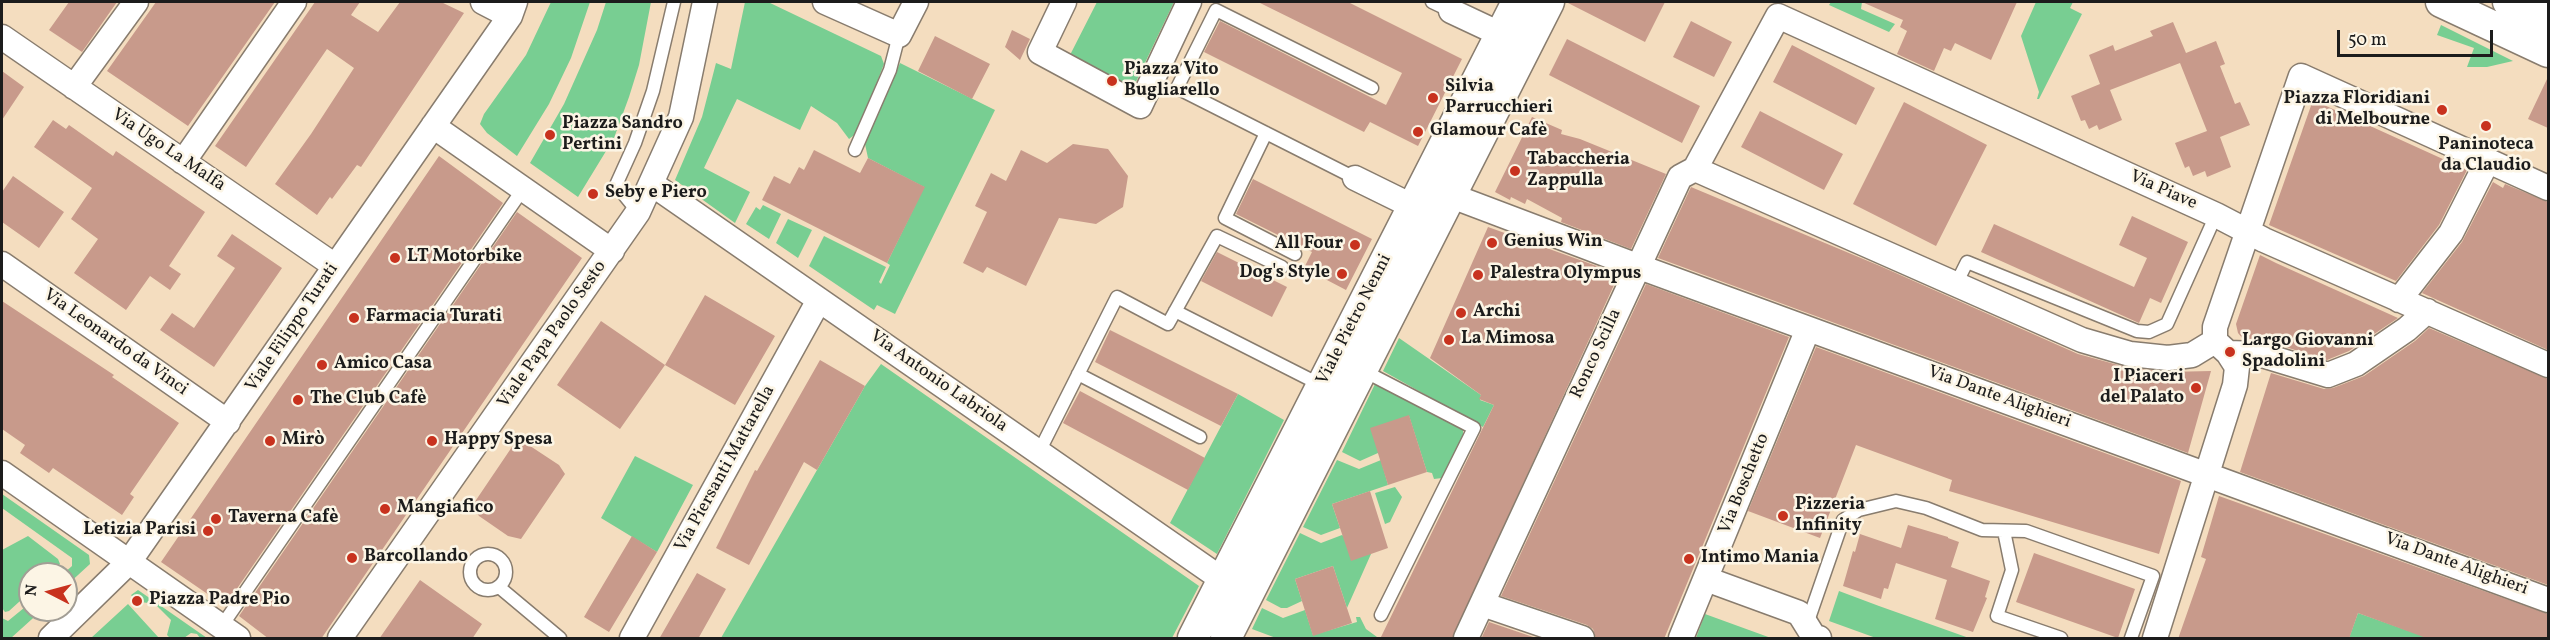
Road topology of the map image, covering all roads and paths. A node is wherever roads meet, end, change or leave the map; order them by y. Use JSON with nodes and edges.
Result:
{"nodes":[{"id":1,"x":136,"y":2,"type":"edge"},
{"id":2,"x":294,"y":2,"type":"edge"},
{"id":3,"x":483,"y":2,"type":"edge"},
{"id":4,"x":674,"y":2,"type":"edge"},
{"id":5,"x":705,"y":2,"type":"edge"},
{"id":6,"x":825,"y":2,"type":"edge"},
{"id":7,"x":916,"y":2,"type":"edge"},
{"id":8,"x":1064,"y":2,"type":"edge"},
{"id":9,"x":1189,"y":2,"type":"edge"},
{"id":10,"x":1517,"y":2,"type":"edge"},
{"id":11,"x":1549,"y":2,"type":"edge"},
{"id":12,"x":2441,"y":2,"type":"edge"},
{"id":13,"x":2508,"y":2,"type":"edge"},
{"id":14,"x":1441,"y":6,"type":"edge"},
{"id":15,"x":513,"y":9,"type":"edge"},
{"id":16,"x":1778,"y":16,"type":"joint"},
{"id":17,"x":2548,"y":20,"type":"edge"},
{"id":18,"x":1500,"y":34,"type":"junction"},
{"id":19,"x":899,"y":36,"type":"junction"},
{"id":20,"x":2,"y":37,"type":"edge"},
{"id":21,"x":2548,"y":52,"type":"edge"},
{"id":22,"x":74,"y":87,"type":"junction"},
{"id":23,"x":1372,"y":88,"type":"dead end"},
{"id":24,"x":433,"y":126,"type":"junction"},
{"id":25,"x":1266,"y":133,"type":"junction"},
{"id":26,"x":855,"y":150,"type":"dead end"},
{"id":27,"x":2488,"y":160,"type":"junction"},
{"id":28,"x":183,"y":162,"type":"junction"},
{"id":29,"x":1695,"y":169,"type":"junction"},
{"id":30,"x":1354,"y":178,"type":"joint"},
{"id":31,"x":652,"y":184,"type":"junction"},
{"id":32,"x":2548,"y":188,"type":"edge"},
{"id":33,"x":523,"y":189,"type":"junction"},
{"id":34,"x":1429,"y":196,"type":"junction"},
{"id":35,"x":638,"y":212,"type":"junction"},
{"id":36,"x":2216,"y":215,"type":"junction"},
{"id":37,"x":2248,"y":231,"type":"junction"},
{"id":38,"x":612,"y":250,"type":"junction"},
{"id":39,"x":1295,"y":254,"type":"dead end"},
{"id":40,"x":2,"y":264,"type":"edge"},
{"id":41,"x":335,"y":266,"type":"junction"},
{"id":42,"x":1282,"y":267,"type":"dead end"},
{"id":43,"x":1637,"y":267,"type":"junction"},
{"id":44,"x":1956,"y":284,"type":"junction"},
{"id":45,"x":819,"y":300,"type":"junction"},
{"id":46,"x":2399,"y":300,"type":"junction"},
{"id":47,"x":1175,"y":311,"type":"junction"},
{"id":48,"x":2427,"y":311,"type":"junction"},
{"id":49,"x":1808,"y":329,"type":"junction"},
{"id":50,"x":2222,"y":347,"type":"junction"},
{"id":51,"x":1362,"y":350,"type":"junction"},
{"id":52,"x":2548,"y":365,"type":"edge"},
{"id":53,"x":1078,"y":374,"type":"junction"},
{"id":54,"x":1322,"y":386,"type":"junction"},
{"id":55,"x":228,"y":422,"type":"junction"},
{"id":56,"x":1200,"y":437,"type":"dead end"},
{"id":57,"x":1039,"y":452,"type":"junction"},
{"id":58,"x":2,"y":473,"type":"edge"},
{"id":59,"x":2207,"y":474,"type":"junction"},
{"id":60,"x":2004,"y":531,"type":"junction"},
{"id":61,"x":129,"y":562,"type":"junction"},
{"id":62,"x":1706,"y":579,"type":"junction"},
{"id":63,"x":1224,"y":580,"type":"junction"},
{"id":64,"x":499,"y":586,"type":"dead end"},
{"id":65,"x":2548,"y":600,"type":"edge"},
{"id":66,"x":1482,"y":604,"type":"junction"},
{"id":67,"x":1381,"y":615,"type":"dead end"},
{"id":68,"x":1813,"y":632,"type":"edge"},
{"id":69,"x":230,"y":633,"type":"edge"},
{"id":70,"x":2039,"y":635,"type":"edge"},
{"id":71,"x":51,"y":639,"type":"edge"},
{"id":72,"x":340,"y":639,"type":"edge"},
{"id":73,"x":560,"y":639,"type":"edge"},
{"id":74,"x":633,"y":639,"type":"edge"},
{"id":75,"x":1194,"y":639,"type":"edge"},
{"id":76,"x":1226,"y":639,"type":"edge"},
{"id":77,"x":1466,"y":639,"type":"edge"},
{"id":78,"x":1582,"y":639,"type":"edge"},
{"id":79,"x":1681,"y":639,"type":"edge"},
{"id":80,"x":2061,"y":639,"type":"edge"},
{"id":81,"x":2131,"y":639,"type":"edge"},
{"id":82,"x":2155,"y":639,"type":"edge"}],
"edges":[{"from":1,"to":22,"type":"street"},
{"from":2,"to":28,"type":"street"},
{"from":3,"to":15,"type":"street"},
{"from":4,"to":35,"type":"lane"},
{"from":5,"to":31,"type":"street","name":"Viale Papa Paolo Sesto"},
{"from":6,"to":19,"type":"street"},
{"from":7,"to":19,"type":"street"},
{"from":8,"to":9,"type":"street"},
{"from":10,"to":18,"type":"street","name":"Viale Pietro Nenni"},
{"from":11,"to":34,"type":"street","name":"Viale Pietro Nenni"},
{"from":12,"to":21,"type":"street"},
{"from":13,"to":17,"type":"street"},
{"from":14,"to":18,"type":"street"},
{"from":15,"to":24,"type":"street","name":"Viale Filippo Turati"},
{"from":16,"to":29,"type":"street","name":"Ronco Scilla"},
{"from":16,"to":36,"type":"street","name":"Via Piave"},
{"from":18,"to":34,"type":"street","name":"Viale Pietro Nenni"},
{"from":19,"to":26,"type":"lane"},
{"from":20,"to":22,"type":"street","name":"Via Ugo La Malfa"},
{"from":22,"to":28,"type":"street","name":"Via Ugo La Malfa"},
{"from":23,"to":25,"type":"lane"},
{"from":24,"to":33,"type":"street"},
{"from":24,"to":41,"type":"street","name":"Viale Filippo Turati"},
{"from":25,"to":30,"type":"lane"},
{"from":25,"to":39,"type":"lane"},
{"from":27,"to":32,"type":"street"},
{"from":27,"to":37,"type":"street"},
{"from":27,"to":46,"type":"street"},
{"from":28,"to":41,"type":"street","name":"Via Ugo La Malfa"},
{"from":29,"to":43,"type":"street","name":"Ronco Scilla"},
{"from":29,"to":44,"type":"street"},
{"from":30,"to":34,"type":"street","name":"Via Dante Alighieri"},
{"from":31,"to":35,"type":"street","name":"Viale Papa Paolo Sesto"},
{"from":31,"to":45,"type":"street","name":"Via Antonio Labriola"},
{"from":33,"to":38,"type":"street"},
{"from":33,"to":69,"type":"lane"},
{"from":34,"to":43,"type":"street","name":"Via Dante Alighieri"},
{"from":34,"to":51,"type":"street","name":"Viale Pietro Nenni"},
{"from":34,"to":51,"type":"street","name":"Viale Pietro Nenni"},
{"from":35,"to":38,"type":"street","name":"Viale Papa Paolo Sesto"},
{"from":36,"to":37,"type":"street","name":"Via Piave"},
{"from":36,"to":44,"type":"lane"},
{"from":37,"to":46,"type":"street","name":"Via Piave"},
{"from":37,"to":50,"type":"street"},
{"from":38,"to":72,"type":"street","name":"Viale Papa Paolo Sesto"},
{"from":40,"to":55,"type":"street","name":"Via Leonardo da Vinci"},
{"from":41,"to":55,"type":"street","name":"Viale Filippo Turati"},
{"from":42,"to":47,"type":"lane"},
{"from":43,"to":49,"type":"street","name":"Via Dante Alighieri"},
{"from":43,"to":66,"type":"street","name":"Ronco Scilla"},
{"from":44,"to":50,"type":"street"},
{"from":45,"to":57,"type":"street","name":"Via Antonio Labriola"},
{"from":45,"to":74,"type":"street","name":"Via Piersanti Mattarella"},
{"from":46,"to":48,"type":"street","name":"Via Piave"},
{"from":47,"to":53,"type":"lane"},
{"from":47,"to":54,"type":"lane"},
{"from":48,"to":50,"type":"street"},
{"from":48,"to":52,"type":"street","name":"Via Piave"},
{"from":49,"to":59,"type":"street","name":"Via Dante Alighieri"},
{"from":49,"to":62,"type":"street","name":"Via Boschetto"},
{"from":50,"to":59,"type":"street"},
{"from":51,"to":54,"type":"street","name":"Viale Pietro Nenni"},
{"from":51,"to":67,"type":"lane"},
{"from":51,"to":76,"type":"street","name":"Viale Pietro Nenni"},
{"from":53,"to":56,"type":"lane"},
{"from":53,"to":57,"type":"lane"},
{"from":54,"to":63,"type":"street","name":"Viale Pietro Nenni"},
{"from":55,"to":61,"type":"street","name":"Viale Filippo Turati"},
{"from":57,"to":63,"type":"street","name":"Via Antonio Labriola"},
{"from":58,"to":61,"type":"street"},
{"from":59,"to":65,"type":"street","name":"Via Dante Alighieri"},
{"from":59,"to":82,"type":"street"},
{"from":60,"to":68,"type":"lane"},
{"from":60,"to":70,"type":"lane"},
{"from":60,"to":81,"type":"lane"},
{"from":61,"to":69,"type":"street"},
{"from":61,"to":71,"type":"street","name":"Viale Filippo Turati"},
{"from":62,"to":68,"type":"street"},
{"from":62,"to":79,"type":"street","name":"Via Boschetto"},
{"from":63,"to":75,"type":"street","name":"Viale Pietro Nenni"},
{"from":64,"to":73,"type":"lane"},
{"from":66,"to":77,"type":"street","name":"Ronco Scilla"},
{"from":66,"to":78,"type":"street"},
{"from":70,"to":80,"type":"lane"}]}
